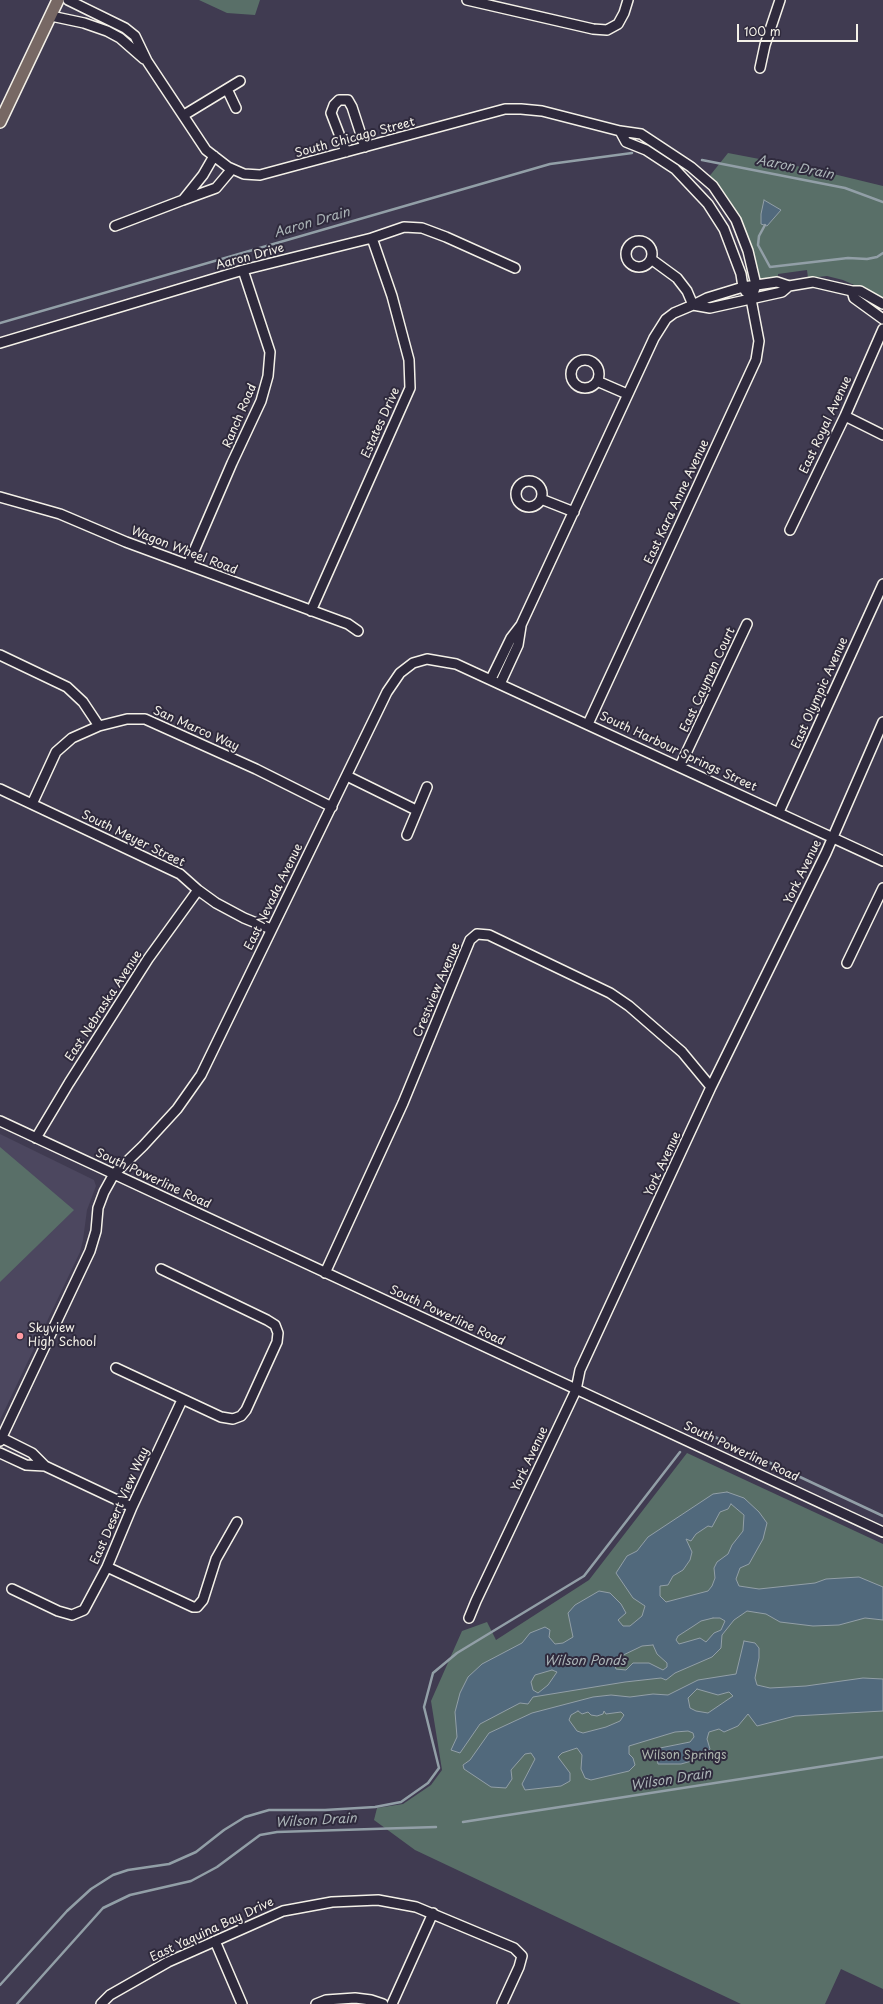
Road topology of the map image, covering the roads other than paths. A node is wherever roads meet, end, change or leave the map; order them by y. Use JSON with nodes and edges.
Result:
{"nodes":[{"id":1,"x":58,"y":0,"type":"edge"},
{"id":2,"x":68,"y":0,"type":"edge"},
{"id":3,"x":467,"y":0,"type":"edge"},
{"id":4,"x":628,"y":0,"type":"edge"},
{"id":5,"x":780,"y":0,"type":"edge"},
{"id":6,"x":507,"y":5,"type":"edge"},
{"id":7,"x":51,"y":16,"type":"junction"},
{"id":8,"x":146,"y":61,"type":"junction"},
{"id":9,"x":760,"y":68,"type":"dead end"},
{"id":10,"x":240,"y":81,"type":"dead end"},
{"id":11,"x":227,"y":89,"type":"junction"},
{"id":12,"x":236,"y":108,"type":"dead end"},
{"id":13,"x":184,"y":115,"type":"junction"},
{"id":14,"x":0,"y":122,"type":"edge"},
{"id":15,"x":620,"y":131,"type":"junction"},
{"id":16,"x":365,"y":147,"type":"junction"},
{"id":17,"x":346,"y":152,"type":"junction"},
{"id":18,"x":214,"y":156,"type":"junction"},
{"id":19,"x":232,"y":169,"type":"junction"},
{"id":20,"x":183,"y":200,"type":"junction"},
{"id":21,"x":115,"y":226,"type":"dead end"},
{"id":22,"x":372,"y":238,"type":"junction"},
{"id":23,"x":651,"y":258,"type":"dead end"},
{"id":24,"x":515,"y":268,"type":"dead end"},
{"id":25,"x":243,"y":270,"type":"junction"},
{"id":26,"x":756,"y":285,"type":"junction"},
{"id":27,"x":788,"y":286,"type":"junction"},
{"id":28,"x":742,"y":287,"type":"junction"},
{"id":29,"x":852,"y":291,"type":"junction"},
{"id":30,"x":751,"y":299,"type":"junction"},
{"id":31,"x":883,"y":304,"type":"edge"},
{"id":32,"x":693,"y":305,"type":"junction"},
{"id":33,"x":883,"y":319,"type":"edge"},
{"id":34,"x":883,"y":329,"type":"edge"},
{"id":35,"x":0,"y":343,"type":"edge"},
{"id":36,"x":597,"y":381,"type":"dead end"},
{"id":37,"x":627,"y":394,"type":"junction"},
{"id":38,"x":845,"y":416,"type":"junction"},
{"id":39,"x":883,"y":435,"type":"edge"},
{"id":40,"x":0,"y":498,"type":"edge"},
{"id":41,"x":541,"y":499,"type":"dead end"},
{"id":42,"x":574,"y":512,"type":"junction"},
{"id":43,"x":790,"y":530,"type":"dead end"},
{"id":44,"x":188,"y":565,"type":"junction"},
{"id":45,"x":883,"y":584,"type":"edge"},
{"id":46,"x":311,"y":611,"type":"junction"},
{"id":47,"x":747,"y":624,"type":"dead end"},
{"id":48,"x":521,"y":625,"type":"junction"},
{"id":49,"x":358,"y":631,"type":"dead end"},
{"id":50,"x":0,"y":655,"type":"edge"},
{"id":51,"x":463,"y":667,"type":"joint"},
{"id":52,"x":491,"y":680,"type":"junction"},
{"id":53,"x":500,"y":684,"type":"junction"},
{"id":54,"x":883,"y":722,"type":"edge"},
{"id":55,"x":588,"y":724,"type":"junction"},
{"id":56,"x":99,"y":726,"type":"junction"},
{"id":57,"x":680,"y":766,"type":"junction"},
{"id":58,"x":347,"y":776,"type":"junction"},
{"id":59,"x":427,"y":787,"type":"dead end"},
{"id":60,"x":0,"y":789,"type":"edge"},
{"id":61,"x":32,"y":804,"type":"junction"},
{"id":62,"x":332,"y":807,"type":"junction"},
{"id":63,"x":416,"y":810,"type":"junction"},
{"id":64,"x":778,"y":812,"type":"junction"},
{"id":65,"x":406,"y":835,"type":"dead end"},
{"id":66,"x":833,"y":838,"type":"junction"},
{"id":67,"x":883,"y":861,"type":"edge"},
{"id":68,"x":883,"y":888,"type":"edge"},
{"id":69,"x":198,"y":890,"type":"junction"},
{"id":70,"x":271,"y":930,"type":"junction"},
{"id":71,"x":847,"y":963,"type":"dead end"},
{"id":72,"x":712,"y":1087,"type":"junction"},
{"id":73,"x":0,"y":1121,"type":"edge"},
{"id":74,"x":36,"y":1138,"type":"junction"},
{"id":75,"x":114,"y":1174,"type":"junction"},
{"id":76,"x":161,"y":1269,"type":"dead end"},
{"id":77,"x":325,"y":1273,"type":"junction"},
{"id":78,"x":116,"y":1368,"type":"dead end"},
{"id":79,"x":576,"y":1390,"type":"junction"},
{"id":80,"x":182,"y":1400,"type":"junction"},
{"id":81,"x":1,"y":1440,"type":"edge"},
{"id":82,"x":0,"y":1453,"type":"edge"},
{"id":83,"x":45,"y":1466,"type":"junction"},
{"id":84,"x":132,"y":1507,"type":"junction"},
{"id":85,"x":237,"y":1522,"type":"dead end"},
{"id":86,"x":883,"y":1532,"type":"edge"},
{"id":87,"x":107,"y":1567,"type":"junction"},
{"id":88,"x":12,"y":1589,"type":"dead end"},
{"id":89,"x":469,"y":1618,"type":"dead end"},
{"id":90,"x":434,"y":1913,"type":"junction"},
{"id":91,"x":215,"y":1941,"type":"junction"},
{"id":92,"x":504,"y":2003,"type":"edge"},
{"id":93,"x":101,"y":2004,"type":"edge"},
{"id":94,"x":242,"y":2004,"type":"edge"},
{"id":95,"x":316,"y":2004,"type":"edge"},
{"id":96,"x":383,"y":2004,"type":"edge"},
{"id":97,"x":392,"y":2004,"type":"edge"}],
"edges":[{"from":1,"to":7,"type":"main road"},
{"from":2,"to":8,"type":"street","name":"South Chicago Street"},
{"from":3,"to":6,"type":"street"},
{"from":4,"to":6,"type":"street"},
{"from":5,"to":9,"type":"street"},
{"from":7,"to":8,"type":"street","name":"South Chicago Street"},
{"from":7,"to":14,"type":"main road"},
{"from":8,"to":13,"type":"street","name":"South Chicago Street"},
{"from":10,"to":11,"type":"street"},
{"from":11,"to":12,"type":"street"},
{"from":11,"to":13,"type":"street"},
{"from":13,"to":18,"type":"street","name":"South Chicago Street"},
{"from":15,"to":16,"type":"street","name":"South Chicago Street"},
{"from":15,"to":26,"type":"street","name":"South Chicago Street"},
{"from":15,"to":28,"type":"street"},
{"from":16,"to":17,"type":"street","name":"South Chicago Street"},
{"from":16,"to":17,"type":"street"},
{"from":17,"to":19,"type":"street","name":"South Chicago Street"},
{"from":18,"to":19,"type":"street","name":"South Chicago Street"},
{"from":18,"to":20,"type":"street"},
{"from":19,"to":20,"type":"street"},
{"from":20,"to":21,"type":"street"},
{"from":22,"to":24,"type":"street","name":"Aaron Drive"},
{"from":22,"to":25,"type":"street","name":"Aaron Drive"},
{"from":22,"to":46,"type":"street","name":"Estates Drive"},
{"from":23,"to":32,"type":"street"},
{"from":25,"to":35,"type":"street","name":"Aaron Drive"},
{"from":25,"to":44,"type":"street","name":"Ranch Road"},
{"from":26,"to":27,"type":"street"},
{"from":26,"to":28,"type":"street"},
{"from":26,"to":30,"type":"street"},
{"from":27,"to":29,"type":"street"},
{"from":27,"to":30,"type":"street"},
{"from":28,"to":30,"type":"street"},
{"from":28,"to":32,"type":"street"},
{"from":29,"to":31,"type":"street"},
{"from":29,"to":33,"type":"street"},
{"from":30,"to":32,"type":"street"},
{"from":30,"to":55,"type":"street","name":"East Kara Anne Avenue"},
{"from":32,"to":37,"type":"street"},
{"from":34,"to":38,"type":"street","name":"East Royal Avenue"},
{"from":36,"to":37,"type":"street"},
{"from":37,"to":42,"type":"street"},
{"from":38,"to":39,"type":"street"},
{"from":38,"to":43,"type":"street","name":"East Royal Avenue"},
{"from":40,"to":44,"type":"street","name":"Wagon Wheel Road"},
{"from":41,"to":42,"type":"street"},
{"from":42,"to":48,"type":"street"},
{"from":44,"to":46,"type":"street","name":"Wagon Wheel Road"},
{"from":45,"to":64,"type":"street","name":"East Olympic Avenue"},
{"from":46,"to":49,"type":"street","name":"Wagon Wheel Road"},
{"from":47,"to":57,"type":"street","name":"East Caymen Court"},
{"from":48,"to":52,"type":"street"},
{"from":48,"to":53,"type":"street"},
{"from":50,"to":56,"type":"street"},
{"from":51,"to":52,"type":"street","name":"South Harbour Springs Street"},
{"from":51,"to":58,"type":"street","name":"East Nevada Avenue"},
{"from":52,"to":53,"type":"street","name":"South Harbour Springs Street"},
{"from":53,"to":55,"type":"street","name":"South Harbour Springs Street"},
{"from":54,"to":66,"type":"street","name":"York Avenue"},
{"from":55,"to":57,"type":"street","name":"South Harbour Springs Street"},
{"from":56,"to":61,"type":"street","name":"San Marco Way"},
{"from":56,"to":62,"type":"street","name":"San Marco Way"},
{"from":57,"to":64,"type":"street","name":"South Harbour Springs Street"},
{"from":58,"to":62,"type":"street","name":"East Nevada Avenue"},
{"from":58,"to":63,"type":"street"},
{"from":59,"to":63,"type":"street"},
{"from":60,"to":61,"type":"street","name":"South Meyer Street"},
{"from":61,"to":69,"type":"street","name":"South Meyer Street"},
{"from":62,"to":70,"type":"street","name":"East Nevada Avenue"},
{"from":63,"to":65,"type":"street"},
{"from":64,"to":66,"type":"street","name":"South Harbour Springs Street"},
{"from":66,"to":67,"type":"street","name":"South Harbour Springs Street"},
{"from":66,"to":72,"type":"street","name":"York Avenue"},
{"from":68,"to":71,"type":"street"},
{"from":69,"to":70,"type":"street","name":"South Meyer Street"},
{"from":69,"to":74,"type":"street","name":"East Nebraska Avenue"},
{"from":70,"to":75,"type":"street","name":"East Nevada Avenue"},
{"from":72,"to":77,"type":"street","name":"Crestview Avenue"},
{"from":72,"to":79,"type":"street","name":"York Avenue"},
{"from":73,"to":74,"type":"street","name":"South Powerline Road"},
{"from":74,"to":75,"type":"street","name":"South Powerline Road"},
{"from":75,"to":77,"type":"street","name":"South Powerline Road"},
{"from":75,"to":81,"type":"street","name":"East Nevada Avenue"},
{"from":76,"to":80,"type":"street"},
{"from":77,"to":79,"type":"street","name":"South Powerline Road"},
{"from":78,"to":80,"type":"street"},
{"from":79,"to":86,"type":"street","name":"South Powerline Road"},
{"from":79,"to":89,"type":"street","name":"York Avenue"},
{"from":80,"to":84,"type":"street","name":"East Desert View Way"},
{"from":81,"to":83,"type":"street"},
{"from":82,"to":83,"type":"street"},
{"from":83,"to":84,"type":"street"},
{"from":84,"to":87,"type":"street","name":"East Desert View Way"},
{"from":85,"to":87,"type":"street"},
{"from":87,"to":88,"type":"street","name":"East Desert View Way"},
{"from":90,"to":91,"type":"street","name":"East Yaquina Bay Drive"},
{"from":90,"to":92,"type":"street","name":"East Yaquina Bay Drive"},
{"from":90,"to":97,"type":"street"},
{"from":91,"to":93,"type":"street","name":"East Yaquina Bay Drive"},
{"from":91,"to":94,"type":"street"},
{"from":95,"to":96,"type":"street"}]}
